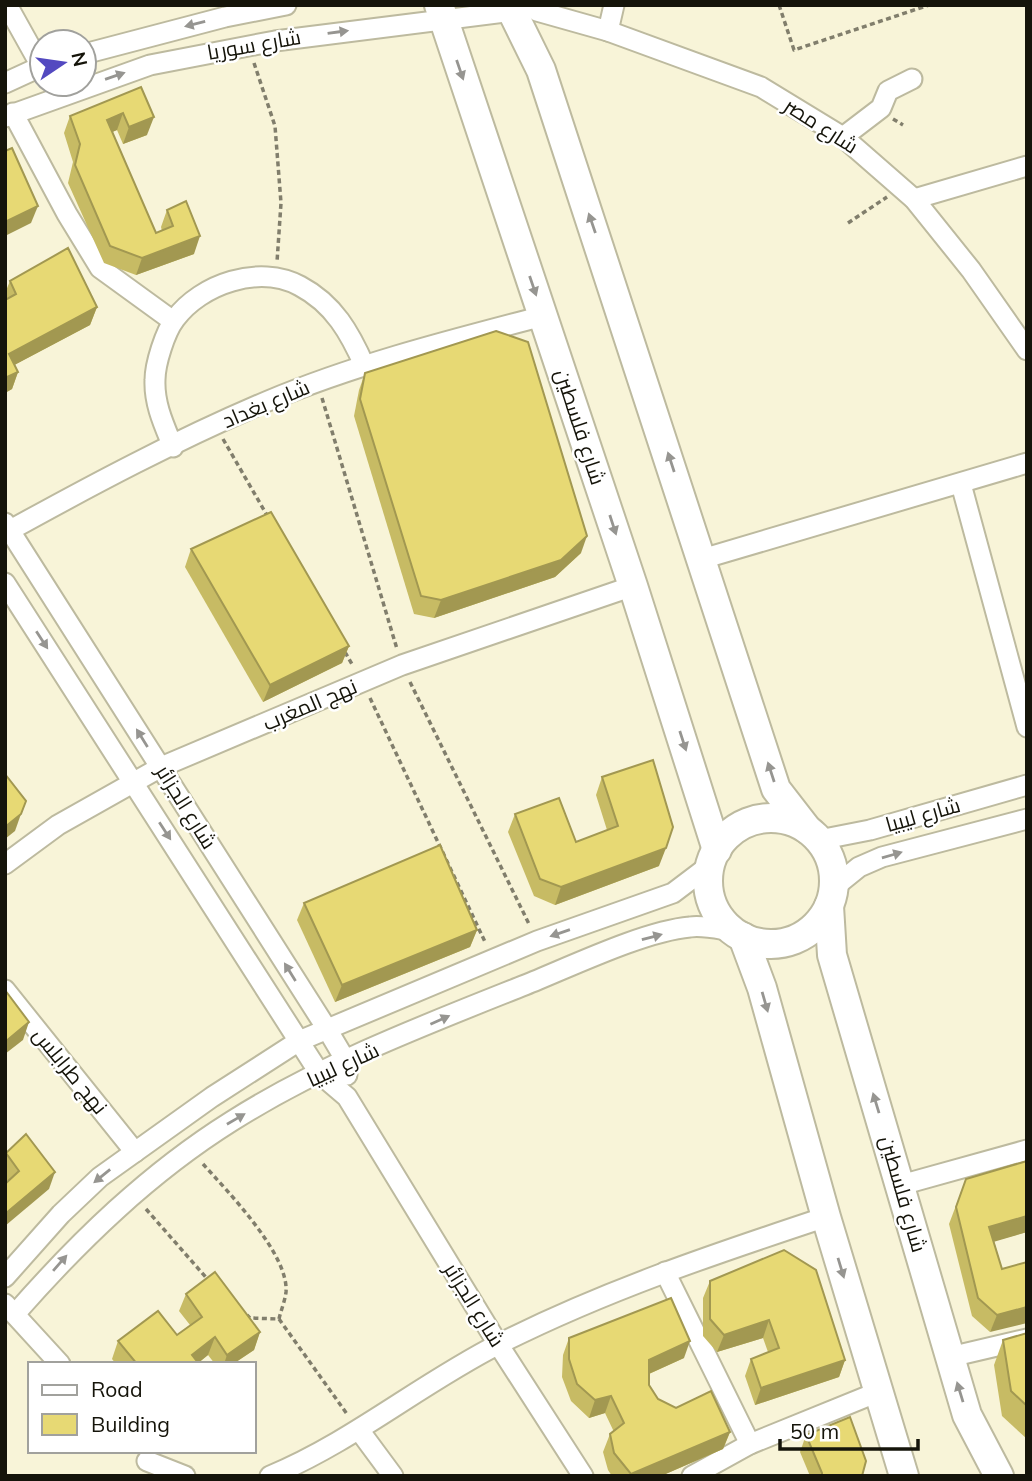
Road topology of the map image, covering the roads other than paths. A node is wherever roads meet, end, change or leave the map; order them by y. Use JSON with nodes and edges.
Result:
{"nodes":[{"id":1,"x":8,"y":5,"type":"edge"},
{"id":2,"x":614,"y":5,"type":"edge"},
{"id":3,"x":278,"y":7,"type":"edge"},
{"id":4,"x":522,"y":8,"type":"edge"},
{"id":5,"x":221,"y":11,"type":"edge"},
{"id":6,"x":441,"y":12,"type":"edge"},
{"id":7,"x":608,"y":31,"type":"junction"},
{"id":8,"x":28,"y":41,"type":"edge"},
{"id":9,"x":275,"y":41,"type":"junction"},
{"id":10,"x":98,"y":50,"type":"edge"},
{"id":11,"x":28,"y":72,"type":"edge"},
{"id":12,"x":912,"y":79,"type":"dead end"},
{"id":13,"x":5,"y":83,"type":"edge"},
{"id":14,"x":9,"y":115,"type":"edge"},
{"id":15,"x":843,"y":137,"type":"junction"},
{"id":16,"x":1027,"y":166,"type":"edge"},
{"id":17,"x":907,"y":193,"type":"junction"},
{"id":18,"x":543,"y":316,"type":"junction"},
{"id":19,"x":173,"y":321,"type":"junction"},
{"id":20,"x":1027,"y":350,"type":"edge"},
{"id":21,"x":365,"y":367,"type":"junction"},
{"id":22,"x":173,"y":447,"type":"junction"},
{"id":23,"x":1027,"y":463,"type":"edge"},
{"id":24,"x":961,"y":484,"type":"junction"},
{"id":25,"x":7,"y":529,"type":"edge"},
{"id":26,"x":702,"y":559,"type":"junction"},
{"id":27,"x":5,"y":583,"type":"edge"},
{"id":28,"x":633,"y":586,"type":"junction"},
{"id":29,"x":1027,"y":727,"type":"edge"},
{"id":30,"x":161,"y":767,"type":"junction"},
{"id":31,"x":134,"y":783,"type":"junction"},
{"id":32,"x":1027,"y":785,"type":"edge"},
{"id":33,"x":1027,"y":819,"type":"edge"},
{"id":34,"x":813,"y":834,"type":"junction"},
{"id":35,"x":714,"y":858,"type":"junction"},
{"id":36,"x":5,"y":864,"type":"edge"},
{"id":37,"x":831,"y":897,"type":"junction"},
{"id":38,"x":738,"y":934,"type":"junction"},
{"id":39,"x":5,"y":990,"type":"edge"},
{"id":40,"x":327,"y":1030,"type":"junction"},
{"id":41,"x":299,"y":1041,"type":"junction"},
{"id":42,"x":346,"y":1061,"type":"junction"},
{"id":43,"x":320,"y":1074,"type":"junction"},
{"id":44,"x":347,"y":1097,"type":"junction"},
{"id":45,"x":1027,"y":1150,"type":"edge"},
{"id":46,"x":135,"y":1152,"type":"junction"},
{"id":47,"x":901,"y":1185,"type":"junction"},
{"id":48,"x":825,"y":1217,"type":"junction"},
{"id":49,"x":665,"y":1272,"type":"junction"},
{"id":50,"x":5,"y":1277,"type":"edge"},
{"id":51,"x":10,"y":1309,"type":"edge"},
{"id":52,"x":1027,"y":1339,"type":"edge"},
{"id":53,"x":498,"y":1345,"type":"junction"},
{"id":54,"x":950,"y":1357,"type":"junction"},
{"id":55,"x":58,"y":1362,"type":"edge"},
{"id":56,"x":878,"y":1392,"type":"junction"},
{"id":57,"x":359,"y":1430,"type":"junction"},
{"id":58,"x":750,"y":1444,"type":"junction"},
{"id":59,"x":148,"y":1463,"type":"edge"},
{"id":60,"x":185,"y":1476,"type":"edge"},
{"id":61,"x":270,"y":1476,"type":"edge"},
{"id":62,"x":393,"y":1476,"type":"edge"},
{"id":63,"x":583,"y":1476,"type":"edge"},
{"id":64,"x":692,"y":1476,"type":"edge"},
{"id":65,"x":904,"y":1476,"type":"edge"},
{"id":66,"x":999,"y":1476,"type":"edge"}],
"edges":[{"from":1,"to":8,"type":"street"},
{"from":2,"to":7,"type":"street"},
{"from":3,"to":5,"type":"street","name":"شارع سوريا"},
{"from":3,"to":9,"type":"street"},
{"from":4,"to":6,"type":"street","name":"شارع سوريا"},
{"from":4,"to":7,"type":"street","name":"شارع مصر"},
{"from":26,"to":4,"type":"street","one_way":true},
{"from":5,"to":10,"type":"street","name":"شارع سوريا","one_way":true},
{"from":9,"to":6,"type":"street","name":"شارع سوريا","one_way":true},
{"from":6,"to":18,"type":"street","name":"شارع فلسطين","one_way":true},
{"from":7,"to":15,"type":"street","name":"شارع مصر"},
{"from":14,"to":9,"type":"street","name":"شارع سوريا","one_way":true},
{"from":11,"to":13,"type":"street"},
{"from":12,"to":15,"type":"street"},
{"from":14,"to":19,"type":"street"},
{"from":15,"to":17,"type":"street","name":"شارع مصر"},
{"from":16,"to":17,"type":"street"},
{"from":17,"to":20,"type":"street","name":"شارع مصر"},
{"from":18,"to":21,"type":"street","name":"شارع بغداد"},
{"from":18,"to":28,"type":"street","name":"شارع فلسطين","one_way":true},
{"from":19,"to":21,"type":"street"},
{"from":19,"to":22,"type":"street"},
{"from":21,"to":22,"type":"street","name":"شارع بغداد"},
{"from":22,"to":25,"type":"street","name":"شارع بغداد"},
{"from":23,"to":24,"type":"street"},
{"from":24,"to":26,"type":"street"},
{"from":24,"to":29,"type":"street"},
{"from":30,"to":25,"type":"street","name":"شارع الجزائر","one_way":true},
{"from":34,"to":26,"type":"street","one_way":true},
{"from":27,"to":31,"type":"street","name":"شارع الجزائر","one_way":true},
{"from":28,"to":30,"type":"street","name":"نهج المغرب"},
{"from":28,"to":35,"type":"street","name":"شارع فلسطين","one_way":true},
{"from":30,"to":31,"type":"street","name":"نهج المغرب"},
{"from":40,"to":30,"type":"street","name":"شارع الجزائر","one_way":true},
{"from":31,"to":36,"type":"street","name":"نهج المغرب"},
{"from":31,"to":41,"type":"street","name":"شارع الجزائر","one_way":true},
{"from":32,"to":34,"type":"street","name":"شارع ليبيا"},
{"from":37,"to":33,"type":"street","name":"شارع ليبيا","one_way":true},
{"from":34,"to":35,"type":"street"},
{"from":34,"to":37,"type":"street"},
{"from":35,"to":38,"type":"street"},
{"from":35,"to":40,"type":"street","name":"شارع ليبيا","one_way":true},
{"from":37,"to":38,"type":"street"},
{"from":47,"to":37,"type":"street","name":"شارع فلسطين","one_way":true},
{"from":42,"to":38,"type":"street","name":"شارع ليبيا","one_way":true},
{"from":38,"to":48,"type":"street","one_way":true},
{"from":39,"to":46,"type":"street","name":"نهج طرابلس"},
{"from":40,"to":41,"type":"street","name":"شارع ليبيا"},
{"from":40,"to":42,"type":"street","name":"شارع الجزائر"},
{"from":41,"to":43,"type":"street","name":"شارع الجزائر"},
{"from":41,"to":46,"type":"street","name":"شارع ليبيا"},
{"from":42,"to":43,"type":"street","name":"شارع ليبيا"},
{"from":42,"to":44,"type":"street","name":"شارع الجزائر"},
{"from":43,"to":44,"type":"street","name":"شارع الجزائر"},
{"from":51,"to":43,"type":"street","name":"شارع ليبيا","one_way":true},
{"from":44,"to":53,"type":"street","name":"شارع الجزائر"},
{"from":45,"to":47,"type":"street"},
{"from":46,"to":50,"type":"street","name":"شارع ليبيا","one_way":true},
{"from":47,"to":54,"type":"street","name":"شارع فلسطين"},
{"from":48,"to":49,"type":"street"},
{"from":48,"to":56,"type":"street","one_way":true},
{"from":49,"to":53,"type":"street"},
{"from":49,"to":58,"type":"street"},
{"from":51,"to":55,"type":"street"},
{"from":52,"to":54,"type":"street"},
{"from":53,"to":57,"type":"street"},
{"from":53,"to":63,"type":"street","name":"شارع الجزائر"},
{"from":66,"to":54,"type":"street","name":"شارع فلسطين","one_way":true},
{"from":56,"to":58,"type":"street"},
{"from":56,"to":65,"type":"street"},
{"from":57,"to":61,"type":"street"},
{"from":57,"to":62,"type":"street"},
{"from":58,"to":64,"type":"street"},
{"from":59,"to":60,"type":"street"}]}
